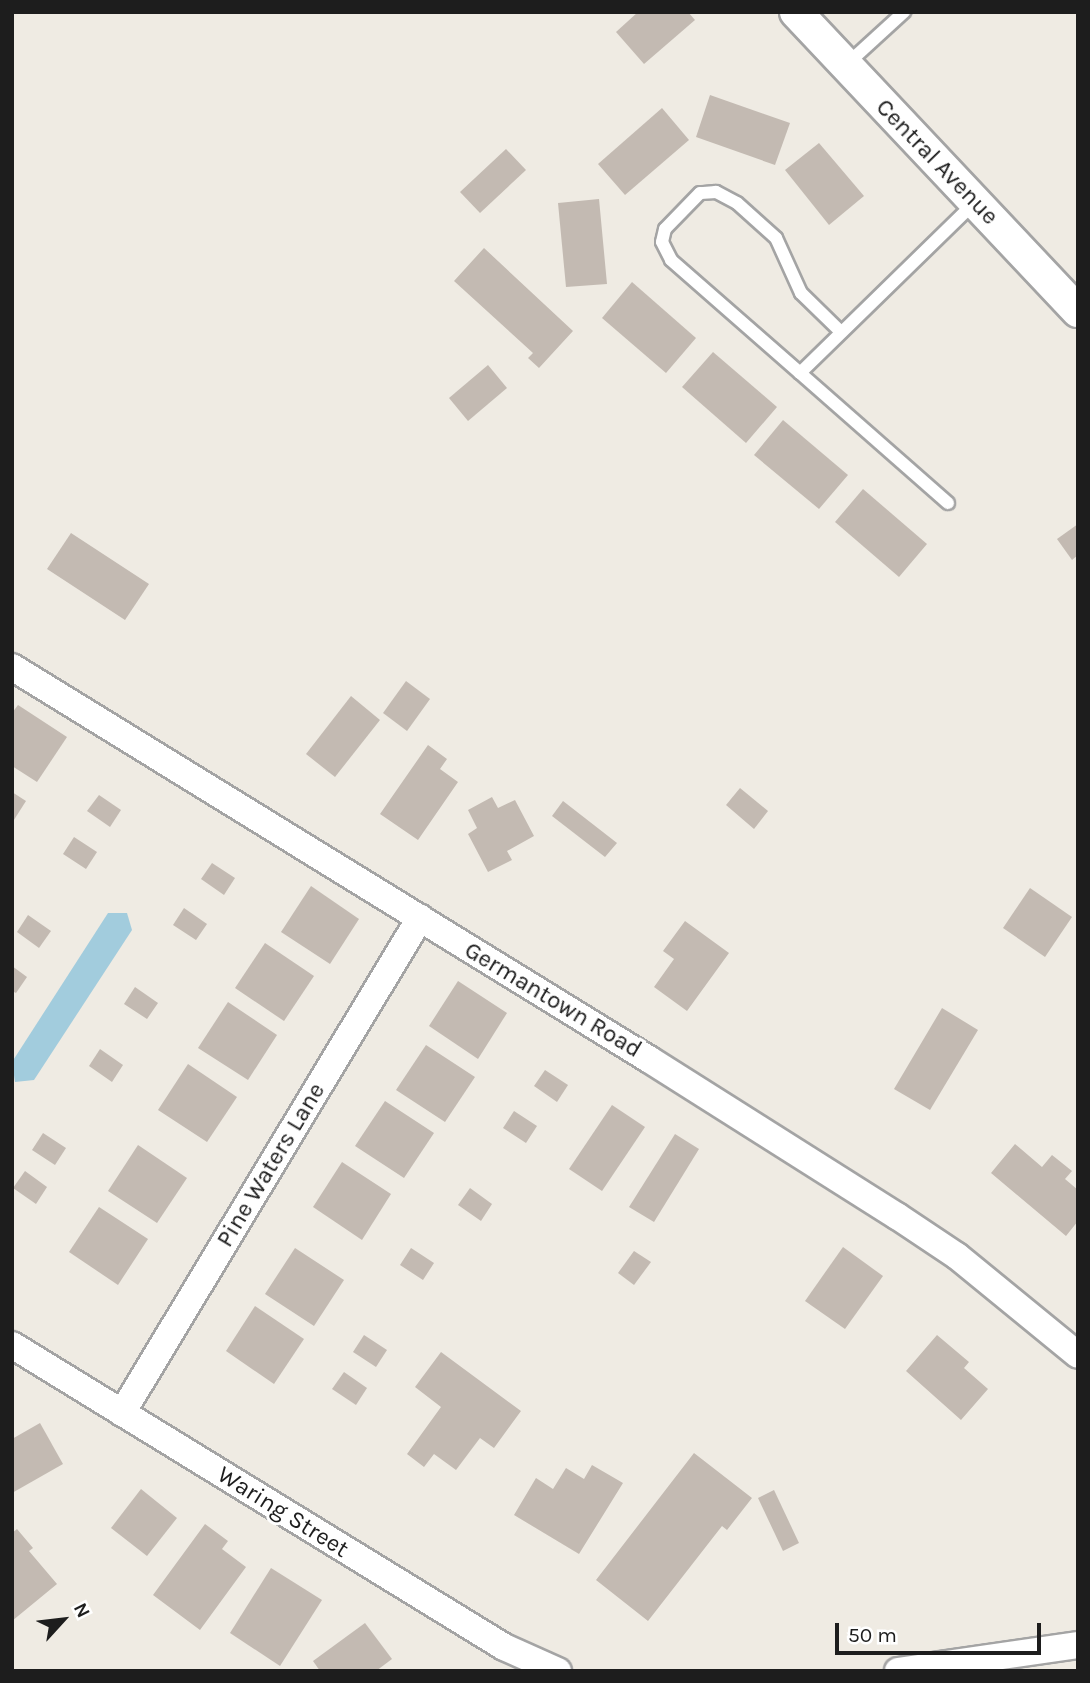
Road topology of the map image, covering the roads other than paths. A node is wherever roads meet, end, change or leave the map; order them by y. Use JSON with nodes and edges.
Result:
{"nodes":[{"id":1,"x":796,"y":12,"type":"edge"},
{"id":2,"x":904,"y":12,"type":"edge"},
{"id":3,"x":845,"y":65,"type":"junction"},
{"id":4,"x":975,"y":201,"type":"junction"},
{"id":5,"x":1078,"y":311,"type":"edge"},
{"id":6,"x":841,"y":332,"type":"junction"},
{"id":7,"x":800,"y":373,"type":"junction"},
{"id":8,"x":948,"y":503,"type":"dead end"},
{"id":9,"x":12,"y":667,"type":"edge"},
{"id":10,"x":420,"y":918,"type":"junction"},
{"id":11,"x":12,"y":1345,"type":"edge"},
{"id":12,"x":1078,"y":1355,"type":"edge"},
{"id":13,"x":122,"y":1413,"type":"junction"},
{"id":14,"x":1078,"y":1645,"type":"edge"},
{"id":15,"x":558,"y":1671,"type":"edge"},
{"id":16,"x":898,"y":1671,"type":"edge"}],
"edges":[{"from":1,"to":3,"type":"street","name":"Central Avenue"},
{"from":2,"to":3,"type":"lane"},
{"from":3,"to":4,"type":"street","name":"Central Avenue"},
{"from":4,"to":5,"type":"street","name":"Central Avenue"},
{"from":4,"to":6,"type":"lane"},
{"from":6,"to":7,"type":"lane"},
{"from":6,"to":7,"type":"lane"},
{"from":7,"to":8,"type":"lane"},
{"from":9,"to":10,"type":"street","name":"Germantown Road"},
{"from":10,"to":12,"type":"street","name":"Germantown Road"},
{"from":10,"to":13,"type":"street","name":"Pine Waters Lane"},
{"from":11,"to":13,"type":"street","name":"Waring Street"},
{"from":13,"to":15,"type":"street","name":"Waring Street"},
{"from":14,"to":16,"type":"street"}]}
